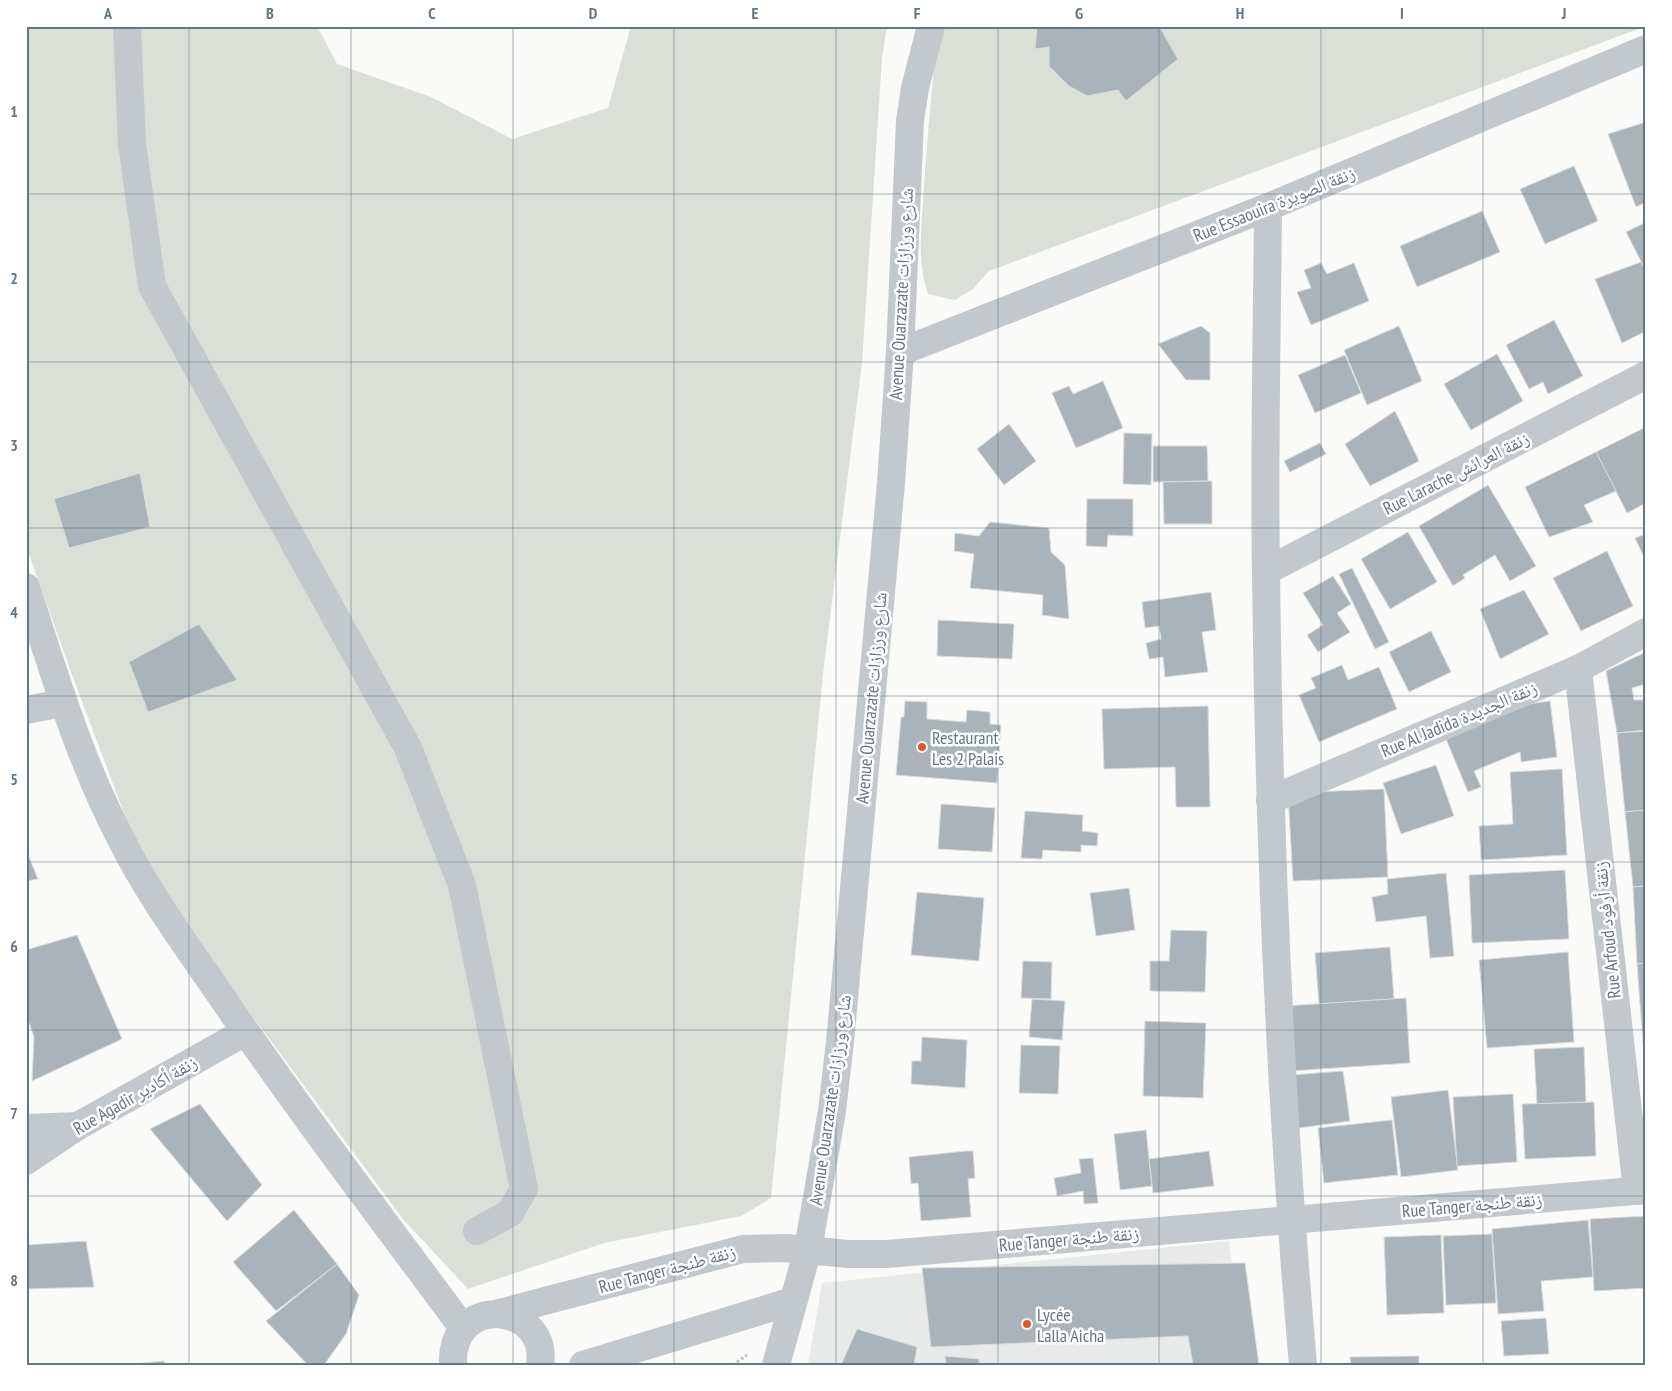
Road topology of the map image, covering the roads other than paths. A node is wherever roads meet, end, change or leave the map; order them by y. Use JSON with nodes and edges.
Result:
{"nodes":[{"id":1,"x":126,"y":26,"type":"edge"},
{"id":2,"x":911,"y":26,"type":"edge"},
{"id":3,"x":931,"y":26,"type":"edge"},
{"id":4,"x":1646,"y":48,"type":"edge"},
{"id":5,"x":915,"y":88,"type":"junction"},
{"id":6,"x":1268,"y":207,"type":"junction"},
{"id":7,"x":900,"y":352,"type":"junction"},
{"id":8,"x":1646,"y":375,"type":"edge"},
{"id":9,"x":1266,"y":570,"type":"junction"},
{"id":10,"x":26,"y":587,"type":"edge"},
{"id":11,"x":1646,"y":632,"type":"edge"},
{"id":12,"x":1578,"y":668,"type":"junction"},
{"id":13,"x":63,"y":703,"type":"junction"},
{"id":14,"x":26,"y":710,"type":"edge"},
{"id":15,"x":1270,"y":800,"type":"junction"},
{"id":16,"x":245,"y":1032,"type":"junction"},
{"id":17,"x":78,"y":1126,"type":"junction"},
{"id":18,"x":26,"y":1128,"type":"edge"},
{"id":19,"x":26,"y":1161,"type":"edge"},
{"id":20,"x":1641,"y":1191,"type":"edge"},
{"id":21,"x":1290,"y":1220,"type":"junction"},
{"id":22,"x":477,"y":1231,"type":"dead end"},
{"id":23,"x":808,"y":1249,"type":"junction"},
{"id":24,"x":793,"y":1301,"type":"junction"},
{"id":25,"x":499,"y":1313,"type":"junction"},
{"id":26,"x":463,"y":1328,"type":"junction"},
{"id":27,"x":453,"y":1365,"type":"edge"},
{"id":28,"x":540,"y":1365,"type":"edge"},
{"id":29,"x":583,"y":1365,"type":"edge"},
{"id":30,"x":776,"y":1365,"type":"edge"},
{"id":31,"x":1303,"y":1365,"type":"edge"}],
"edges":[{"from":1,"to":22,"type":"street"},
{"from":2,"to":5,"type":"street"},
{"from":3,"to":5,"type":"street","name":"Avenue Ouarzazate شارع ورزازات"},
{"from":4,"to":6,"type":"street","name":"Rue Essaouira زنقة الصويرة"},
{"from":5,"to":7,"type":"street","name":"Avenue Ouarzazate شارع ورزازات"},
{"from":6,"to":7,"type":"street","name":"Rue Essaouira زنقة الصويرة"},
{"from":6,"to":9,"type":"street"},
{"from":7,"to":23,"type":"street","name":"Avenue Ouarzazate شارع ورزازات"},
{"from":8,"to":9,"type":"street","name":"Rue Larache زنقة العرائش"},
{"from":9,"to":15,"type":"street"},
{"from":10,"to":13,"type":"street"},
{"from":11,"to":12,"type":"street","name":"Rue Al Jadida زنقة الجديدة"},
{"from":12,"to":15,"type":"street","name":"Rue Al Jadida زنقة الجديدة"},
{"from":12,"to":20,"type":"street","name":"Rue Arfoud زنقة أرفود"},
{"from":13,"to":14,"type":"street"},
{"from":13,"to":16,"type":"street"},
{"from":15,"to":21,"type":"street"},
{"from":16,"to":17,"type":"street","name":"Rue Agadir زنقة أكادير"},
{"from":16,"to":26,"type":"street"},
{"from":17,"to":18,"type":"street"},
{"from":17,"to":19,"type":"street","name":"Rue Agadir زنقة أكادير"},
{"from":20,"to":21,"type":"street","name":"Rue Tanger زنقة طنجة"},
{"from":21,"to":23,"type":"street","name":"Rue Tanger زنقة طنجة"},
{"from":21,"to":31,"type":"street"},
{"from":23,"to":24,"type":"street","name":"Avenue Ouarzazate شارع ورزازات"},
{"from":23,"to":25,"type":"street","name":"Rue Tanger زنقة طنجة"},
{"from":24,"to":29,"type":"street"},
{"from":24,"to":30,"type":"street","name":"Avenue Ouarzazate شارع ورزازات"},
{"from":25,"to":26,"type":"street","name":"Rue Tanger زنقة طنجة"},
{"from":25,"to":28,"type":"street"},
{"from":26,"to":27,"type":"street"}]}
